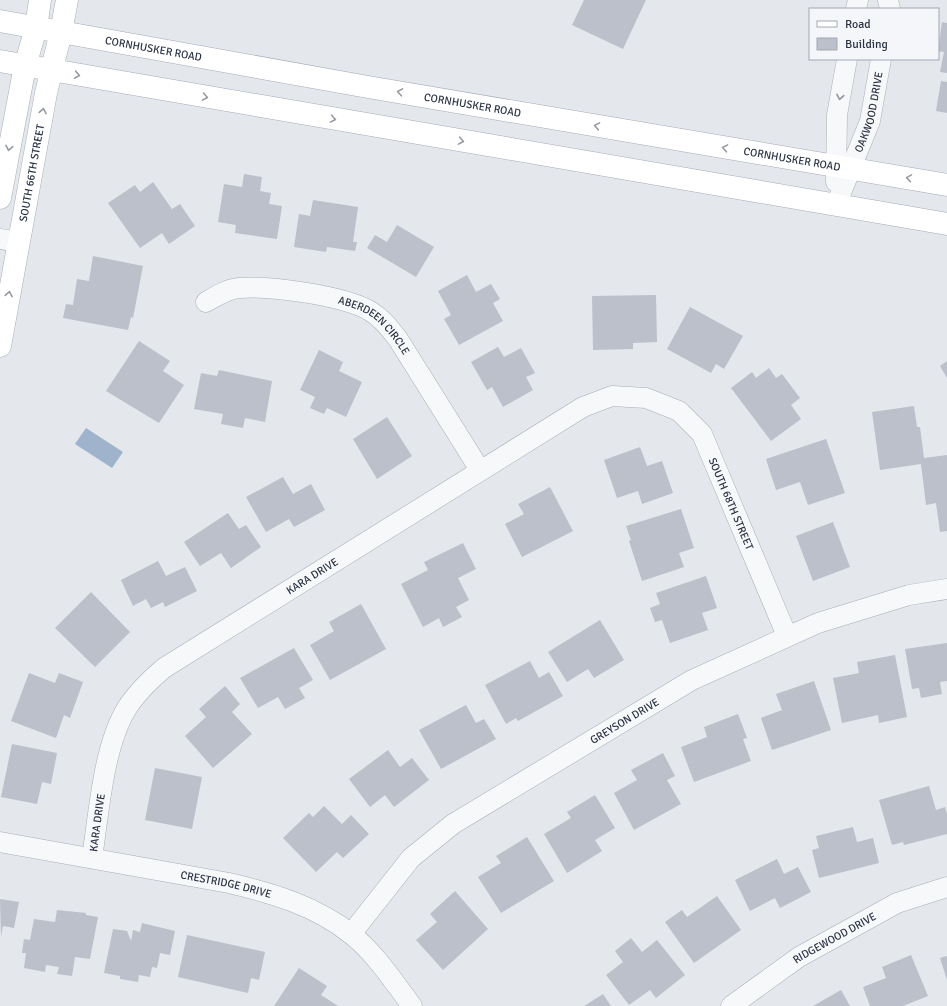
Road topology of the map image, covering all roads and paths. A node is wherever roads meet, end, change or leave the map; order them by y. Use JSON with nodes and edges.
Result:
{"nodes":[{"id":1,"x":40,"y":0,"type":"edge"},
{"id":2,"x":67,"y":0,"type":"edge"},
{"id":3,"x":0,"y":21,"type":"edge"},
{"id":4,"x":36,"y":28,"type":"junction"},
{"id":5,"x":61,"y":32,"type":"junction"},
{"id":6,"x":847,"y":60,"type":"edge"},
{"id":7,"x":881,"y":60,"type":"edge"},
{"id":8,"x":0,"y":61,"type":"edge"},
{"id":9,"x":25,"y":66,"type":"junction"},
{"id":10,"x":50,"y":70,"type":"junction"},
{"id":11,"x":844,"y":168,"type":"junction"},
{"id":12,"x":947,"y":185,"type":"edge"},
{"id":13,"x":0,"y":198,"type":"edge"},
{"id":14,"x":836,"y":205,"type":"junction"},
{"id":15,"x":947,"y":224,"type":"edge"},
{"id":16,"x":9,"y":240,"type":"edge"},
{"id":17,"x":206,"y":302,"type":"dead end"},
{"id":18,"x":0,"y":346,"type":"edge"},
{"id":19,"x":646,"y":398,"type":"joint"},
{"id":20,"x":480,"y":470,"type":"junction"},
{"id":21,"x":947,"y":589,"type":"edge"},
{"id":22,"x":787,"y":636,"type":"junction"},
{"id":23,"x":0,"y":842,"type":"edge"},
{"id":24,"x":92,"y":858,"type":"junction"},
{"id":25,"x":947,"y":887,"type":"edge"},
{"id":26,"x":351,"y":934,"type":"junction"},
{"id":27,"x":412,"y":1006,"type":"edge"},
{"id":28,"x":731,"y":1006,"type":"edge"}],
"edges":[{"from":1,"to":4,"type":"main road"},
{"from":2,"to":5,"type":"main road","name":"SOUTH 66TH STREET"},
{"from":3,"to":4,"type":"main road","name":"CORNHUSKER ROAD"},
{"from":4,"to":5,"type":"main road","name":"CORNHUSKER ROAD"},
{"from":4,"to":9,"type":"main road"},
{"from":5,"to":10,"type":"main road","name":"SOUTH 66TH STREET"},
{"from":11,"to":5,"type":"main road","name":"CORNHUSKER ROAD","one_way":true},
{"from":6,"to":11,"type":"street","name":"OAKWOOD DRIVE","one_way":true},
{"from":7,"to":11,"type":"street","name":"OAKWOOD DRIVE"},
{"from":8,"to":9,"type":"main road"},
{"from":9,"to":10,"type":"main road"},
{"from":9,"to":13,"type":"main road","one_way":true},
{"from":10,"to":14,"type":"main road","one_way":true},
{"from":16,"to":10,"type":"main road","name":"SOUTH 66TH STREET","one_way":true},
{"from":12,"to":11,"type":"main road","name":"CORNHUSKER ROAD","one_way":true},
{"from":11,"to":14,"type":"street","name":"OAKWOOD DRIVE"},
{"from":14,"to":15,"type":"main road"},
{"from":18,"to":16,"type":"main road","name":"SOUTH 66TH STREET","one_way":true},
{"from":17,"to":20,"type":"street","name":"ABERDEEN CIRCLE"},
{"from":19,"to":20,"type":"street","name":"KARA DRIVE"},
{"from":19,"to":22,"type":"street","name":"SOUTH 68TH STREET"},
{"from":20,"to":24,"type":"street","name":"KARA DRIVE"},
{"from":21,"to":22,"type":"street","name":"GREYSON DRIVE"},
{"from":22,"to":26,"type":"street","name":"GREYSON DRIVE"},
{"from":23,"to":24,"type":"street","name":"CRESTRIDGE DRIVE"},
{"from":24,"to":26,"type":"street","name":"CRESTRIDGE DRIVE"},
{"from":25,"to":28,"type":"street","name":"RIDGEWOOD DRIVE"},
{"from":26,"to":27,"type":"street","name":"CRESTRIDGE DRIVE"}]}
